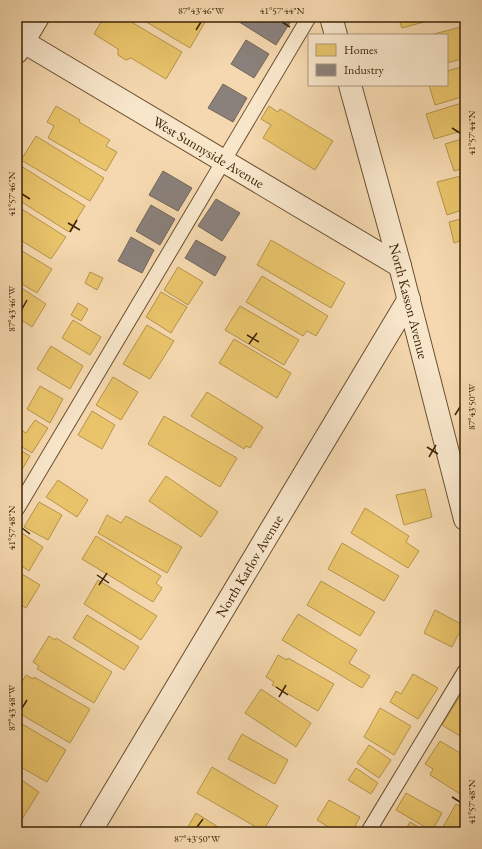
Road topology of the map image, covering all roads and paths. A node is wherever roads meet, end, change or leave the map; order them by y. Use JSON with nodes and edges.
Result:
{"nodes":[{"id":1,"x":38,"y":17,"type":"edge"},
{"id":2,"x":309,"y":17,"type":"edge"},
{"id":3,"x":331,"y":17,"type":"edge"},
{"id":4,"x":336,"y":34,"type":"edge"},
{"id":5,"x":19,"y":44,"type":"edge"},
{"id":6,"x":350,"y":86,"type":"edge"},
{"id":7,"x":223,"y":161,"type":"junction"},
{"id":8,"x":400,"y":266,"type":"junction"},
{"id":9,"x":409,"y":299,"type":"junction"},
{"id":10,"x":17,"y":509,"type":"edge"},
{"id":11,"x":465,"y":518,"type":"edge"},
{"id":12,"x":465,"y":671,"type":"edge"},
{"id":13,"x":90,"y":832,"type":"edge"},
{"id":14,"x":368,"y":832,"type":"edge"}],
"edges":[{"from":1,"to":5,"type":"street"},
{"from":2,"to":7,"type":"lane"},
{"from":3,"to":4,"type":"street"},
{"from":5,"to":7,"type":"street","name":"West Sunnyside Avenue"},
{"from":6,"to":8,"type":"street","name":"North Kasson Avenue"},
{"from":7,"to":8,"type":"street","name":"West Sunnyside Avenue"},
{"from":7,"to":10,"type":"lane"},
{"from":8,"to":9,"type":"street","name":"North Kasson Avenue"},
{"from":9,"to":11,"type":"street","name":"North Kasson Avenue"},
{"from":9,"to":13,"type":"street","name":"North Karlov Avenue"},
{"from":12,"to":14,"type":"lane"}]}
